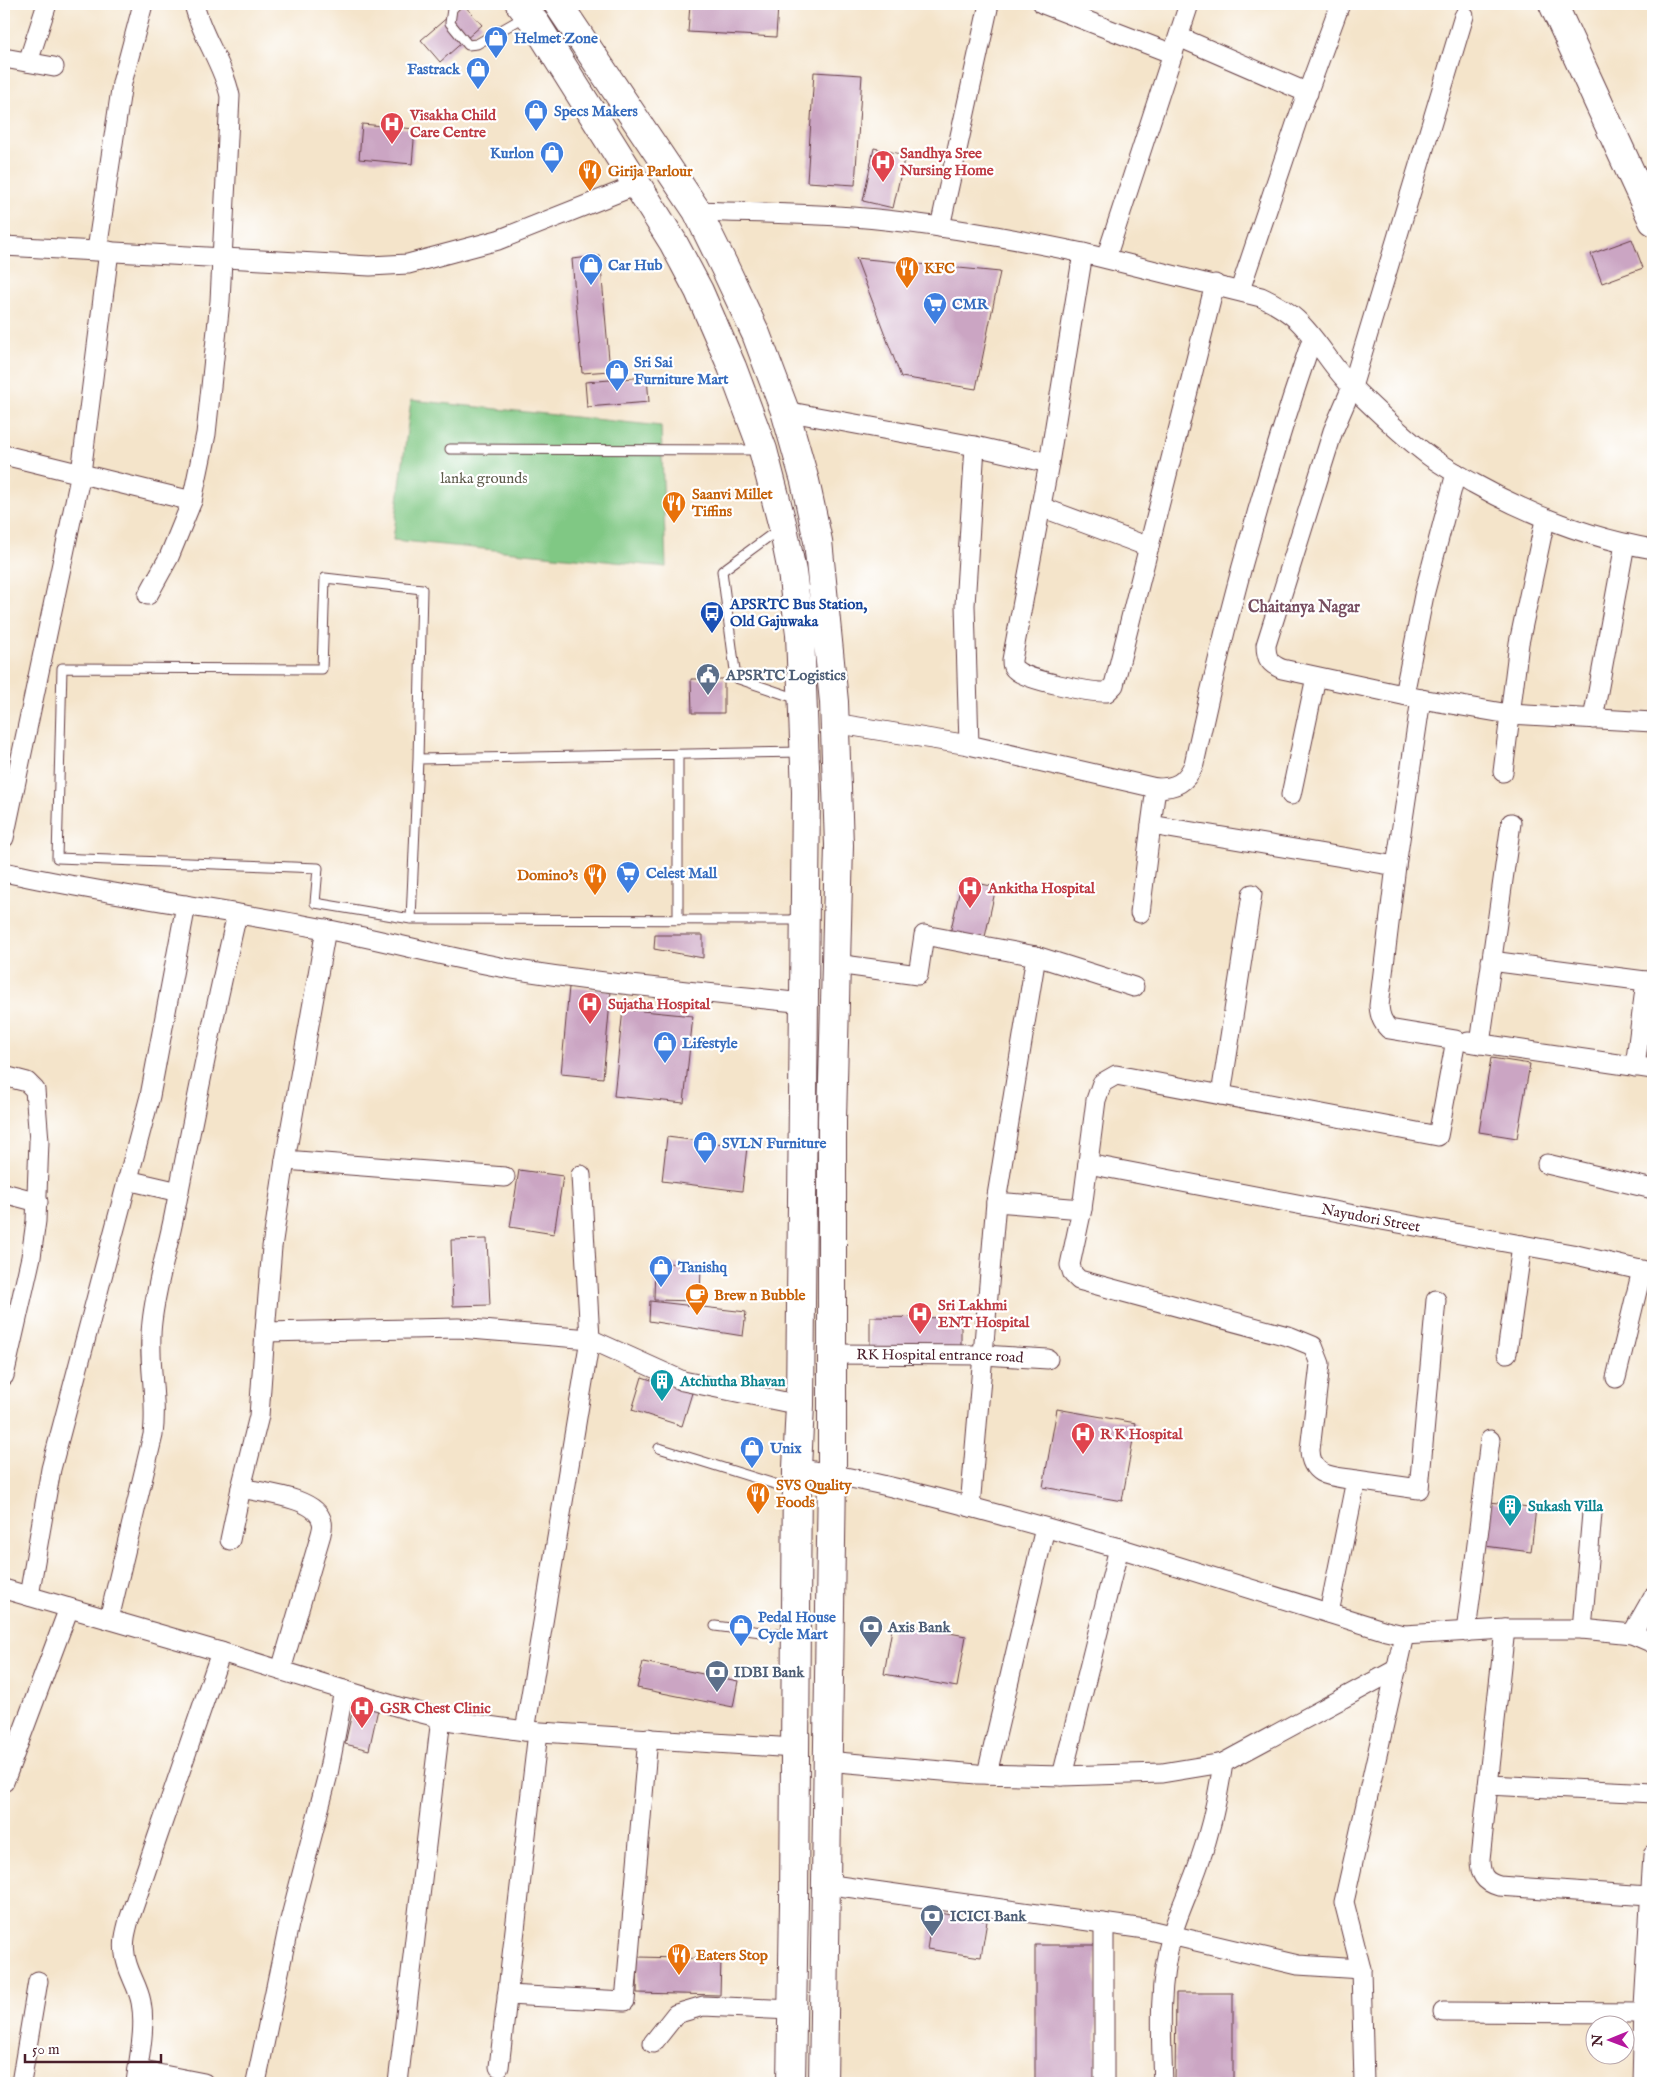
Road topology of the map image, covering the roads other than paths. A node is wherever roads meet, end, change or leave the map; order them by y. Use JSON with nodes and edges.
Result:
{"nodes":[{"id":1,"x":47,"y":4,"type":"edge"},
{"id":2,"x":143,"y":4,"type":"edge"},
{"id":3,"x":194,"y":4,"type":"edge"},
{"id":4,"x":457,"y":4,"type":"edge"},
{"id":5,"x":988,"y":4,"type":"edge"},
{"id":6,"x":1043,"y":4,"type":"edge"},
{"id":7,"x":1190,"y":4,"type":"edge"},
{"id":8,"x":1340,"y":4,"type":"edge"},
{"id":9,"x":1553,"y":4,"type":"edge"},
{"id":10,"x":561,"y":5,"type":"edge"},
{"id":11,"x":524,"y":9,"type":"edge"},
{"id":12,"x":1464,"y":16,"type":"dead end"},
{"id":13,"x":1176,"y":46,"type":"junction"},
{"id":14,"x":4,"y":58,"type":"edge"},
{"id":15,"x":28,"y":62,"type":"junction"},
{"id":16,"x":54,"y":67,"type":"dead end"},
{"id":17,"x":1308,"y":93,"type":"junction"},
{"id":18,"x":637,"y":185,"type":"junction"},
{"id":19,"x":697,"y":211,"type":"junction"},
{"id":20,"x":1653,"y":221,"type":"edge"},
{"id":21,"x":940,"y":227,"type":"junction"},
{"id":22,"x":4,"y":246,"type":"edge"},
{"id":23,"x":103,"y":251,"type":"junction"},
{"id":24,"x":1083,"y":253,"type":"junction"},
{"id":25,"x":221,"y":258,"type":"junction"},
{"id":26,"x":1106,"y":258,"type":"junction"},
{"id":27,"x":1215,"y":284,"type":"junction"},
{"id":28,"x":1240,"y":290,"type":"junction"},
{"id":29,"x":1312,"y":339,"type":"junction"},
{"id":30,"x":1352,"y":387,"type":"junction"},
{"id":31,"x":786,"y":411,"type":"junction"},
{"id":32,"x":975,"y":446,"type":"junction"},
{"id":33,"x":450,"y":449,"type":"dead end"},
{"id":34,"x":762,"y":450,"type":"junction"},
{"id":35,"x":4,"y":454,"type":"edge"},
{"id":36,"x":1049,"y":463,"type":"junction"},
{"id":37,"x":81,"y":473,"type":"junction"},
{"id":38,"x":1456,"y":473,"type":"junction"},
{"id":39,"x":192,"y":501,"type":"junction"},
{"id":40,"x":1041,"y":508,"type":"junction"},
{"id":41,"x":1545,"y":520,"type":"junction"},
{"id":42,"x":783,"y":527,"type":"junction"},
{"id":43,"x":1625,"y":544,"type":"junction"},
{"id":44,"x":1150,"y":546,"type":"junction"},
{"id":45,"x":1653,"y":549,"type":"edge"},
{"id":46,"x":148,"y":595,"type":"dead end"},
{"id":47,"x":1316,"y":677,"type":"junction"},
{"id":48,"x":1412,"y":697,"type":"junction"},
{"id":49,"x":803,"y":700,"type":"junction"},
{"id":50,"x":1509,"y":714,"type":"junction"},
{"id":51,"x":1593,"y":719,"type":"junction"},
{"id":52,"x":1653,"y":722,"type":"edge"},
{"id":53,"x":834,"y":723,"type":"junction"},
{"id":54,"x":969,"y":745,"type":"junction"},
{"id":55,"x":804,"y":752,"type":"junction"},
{"id":56,"x":678,"y":754,"type":"junction"},
{"id":57,"x":418,"y":759,"type":"junction"},
{"id":58,"x":11,"y":772,"type":"edge"},
{"id":59,"x":1503,"y":772,"type":"dead end"},
{"id":60,"x":1156,"y":788,"type":"junction"},
{"id":61,"x":1291,"y":795,"type":"dead end"},
{"id":62,"x":1511,"y":823,"type":"dead end"},
{"id":63,"x":1151,"y":825,"type":"junction"},
{"id":64,"x":4,"y":838,"type":"edge"},
{"id":65,"x":1396,"y":866,"type":"junction"},
{"id":66,"x":4,"y":872,"type":"edge"},
{"id":67,"x":1252,"y":894,"type":"dead end"},
{"id":68,"x":186,"y":905,"type":"junction"},
{"id":69,"x":1140,"y":913,"type":"dead end"},
{"id":70,"x":237,"y":914,"type":"junction"},
{"id":71,"x":411,"y":919,"type":"junction"},
{"id":72,"x":678,"y":919,"type":"junction"},
{"id":73,"x":804,"y":920,"type":"junction"},
{"id":74,"x":326,"y":929,"type":"junction"},
{"id":75,"x":1036,"y":956,"type":"junction"},
{"id":76,"x":1491,"y":962,"type":"junction"},
{"id":77,"x":836,"y":964,"type":"junction"},
{"id":78,"x":1650,"y":982,"type":"edge"},
{"id":79,"x":1134,"y":988,"type":"dead end"},
{"id":80,"x":803,"y":1003,"type":"junction"},
{"id":81,"x":1456,"y":1040,"type":"junction"},
{"id":82,"x":1480,"y":1044,"type":"junction"},
{"id":83,"x":1644,"y":1068,"type":"edge"},
{"id":84,"x":4,"y":1076,"type":"edge"},
{"id":85,"x":1220,"y":1094,"type":"junction"},
{"id":86,"x":285,"y":1160,"type":"junction"},
{"id":87,"x":1088,"y":1164,"type":"junction"},
{"id":88,"x":1547,"y":1164,"type":"dead end"},
{"id":89,"x":581,"y":1175,"type":"dead end"},
{"id":90,"x":505,"y":1177,"type":"dead end"},
{"id":91,"x":127,"y":1180,"type":"junction"},
{"id":92,"x":1653,"y":1189,"type":"edge"},
{"id":93,"x":178,"y":1192,"type":"junction"},
{"id":94,"x":4,"y":1194,"type":"edge"},
{"id":95,"x":38,"y":1202,"type":"junction"},
{"id":96,"x":996,"y":1202,"type":"junction"},
{"id":97,"x":1082,"y":1209,"type":"junction"},
{"id":98,"x":1522,"y":1245,"type":"junction"},
{"id":99,"x":1648,"y":1271,"type":"edge"},
{"id":100,"x":1436,"y":1300,"type":"dead end"},
{"id":101,"x":265,"y":1332,"type":"junction"},
{"id":102,"x":590,"y":1339,"type":"junction"},
{"id":103,"x":1507,"y":1353,"type":"dead end"},
{"id":104,"x":832,"y":1354,"type":"junction"},
{"id":105,"x":983,"y":1355,"type":"junction"},
{"id":106,"x":1048,"y":1359,"type":"dead end"},
{"id":107,"x":4,"y":1376,"type":"edge"},
{"id":108,"x":1616,"y":1378,"type":"dead end"},
{"id":109,"x":800,"y":1405,"type":"junction"},
{"id":110,"x":1490,"y":1440,"type":"dead end"},
{"id":111,"x":658,"y":1448,"type":"dead end"},
{"id":112,"x":832,"y":1474,"type":"junction"},
{"id":113,"x":797,"y":1480,"type":"junction"},
{"id":114,"x":1356,"y":1480,"type":"junction"},
{"id":115,"x":241,"y":1488,"type":"junction"},
{"id":116,"x":970,"y":1507,"type":"junction"},
{"id":117,"x":1592,"y":1513,"type":"dead end"},
{"id":118,"x":1045,"y":1528,"type":"junction"},
{"id":119,"x":230,"y":1540,"type":"dead end"},
{"id":120,"x":1119,"y":1548,"type":"junction"},
{"id":121,"x":4,"y":1589,"type":"edge"},
{"id":122,"x":29,"y":1596,"type":"junction"},
{"id":123,"x":1653,"y":1597,"type":"edge"},
{"id":124,"x":69,"y":1608,"type":"junction"},
{"id":125,"x":1329,"y":1613,"type":"junction"},
{"id":126,"x":109,"y":1619,"type":"junction"},
{"id":127,"x":715,"y":1626,"type":"dead end"},
{"id":128,"x":1505,"y":1629,"type":"junction"},
{"id":129,"x":1582,"y":1629,"type":"junction"},
{"id":130,"x":1466,"y":1632,"type":"junction"},
{"id":131,"x":1632,"y":1634,"type":"junction"},
{"id":132,"x":1404,"y":1635,"type":"junction"},
{"id":133,"x":795,"y":1636,"type":"junction"},
{"id":134,"x":1653,"y":1643,"type":"edge"},
{"id":135,"x":221,"y":1652,"type":"junction"},
{"id":136,"x":280,"y":1670,"type":"junction"},
{"id":137,"x":1396,"y":1670,"type":"junction"},
{"id":138,"x":344,"y":1690,"type":"junction"},
{"id":139,"x":441,"y":1718,"type":"junction"},
{"id":140,"x":532,"y":1731,"type":"junction"},
{"id":141,"x":648,"y":1738,"type":"junction"},
{"id":142,"x":794,"y":1748,"type":"junction"},
{"id":143,"x":826,"y":1761,"type":"junction"},
{"id":144,"x":1223,"y":1762,"type":"junction"},
{"id":145,"x":987,"y":1774,"type":"junction"},
{"id":146,"x":1062,"y":1776,"type":"junction"},
{"id":147,"x":4,"y":1782,"type":"edge"},
{"id":148,"x":1488,"y":1786,"type":"junction"},
{"id":149,"x":1653,"y":1793,"type":"edge"},
{"id":150,"x":1653,"y":1854,"type":"edge"},
{"id":151,"x":825,"y":1884,"type":"junction"},
{"id":152,"x":1650,"y":1896,"type":"junction"},
{"id":153,"x":1104,"y":1922,"type":"junction"},
{"id":154,"x":1172,"y":1934,"type":"junction"},
{"id":155,"x":1361,"y":1968,"type":"junction"},
{"id":156,"x":38,"y":1981,"type":"dead end"},
{"id":157,"x":507,"y":1995,"type":"junction"},
{"id":158,"x":792,"y":2010,"type":"junction"},
{"id":159,"x":1443,"y":2012,"type":"dead end"},
{"id":160,"x":1643,"y":2013,"type":"junction"},
{"id":161,"x":653,"y":2043,"type":"dead end"},
{"id":162,"x":498,"y":2067,"type":"dead end"},
{"id":163,"x":137,"y":2077,"type":"edge"},
{"id":164,"x":21,"y":2083,"type":"edge"},
{"id":165,"x":204,"y":2083,"type":"edge"},
{"id":166,"x":256,"y":2083,"type":"edge"},
{"id":167,"x":398,"y":2083,"type":"edge"},
{"id":168,"x":791,"y":2083,"type":"edge"},
{"id":169,"x":823,"y":2083,"type":"edge"},
{"id":170,"x":1104,"y":2083,"type":"edge"},
{"id":171,"x":1163,"y":2083,"type":"edge"},
{"id":172,"x":1364,"y":2083,"type":"edge"},
{"id":173,"x":1642,"y":2083,"type":"edge"}],
"edges":[{"from":1,"to":15,"type":"street"},
{"from":2,"to":23,"type":"street"},
{"from":3,"to":25,"type":"street"},
{"from":4,"to":11,"type":"lane"},
{"from":5,"to":21,"type":"street"},
{"from":6,"to":13,"type":"street"},
{"from":7,"to":13,"type":"street"},
{"from":8,"to":17,"type":"street"},
{"from":9,"to":20,"type":"main road"},
{"from":10,"to":19,"type":"main road"},
{"from":11,"to":18,"type":"main road"},
{"from":12,"to":30,"type":"street"},
{"from":13,"to":17,"type":"street"},
{"from":13,"to":26,"type":"street"},
{"from":14,"to":15,"type":"street"},
{"from":15,"to":16,"type":"street"},
{"from":17,"to":28,"type":"street"},
{"from":18,"to":25,"type":"street"},
{"from":18,"to":34,"type":"main road"},
{"from":19,"to":21,"type":"street"},
{"from":19,"to":31,"type":"main road"},
{"from":21,"to":24,"type":"street"},
{"from":22,"to":23,"type":"street"},
{"from":23,"to":25,"type":"street"},
{"from":23,"to":37,"type":"street"},
{"from":24,"to":26,"type":"street"},
{"from":24,"to":36,"type":"street"},
{"from":25,"to":39,"type":"street"},
{"from":26,"to":27,"type":"street"},
{"from":27,"to":28,"type":"street"},
{"from":27,"to":44,"type":"street"},
{"from":28,"to":29,"type":"street"},
{"from":29,"to":30,"type":"street"},
{"from":29,"to":60,"type":"street"},
{"from":30,"to":38,"type":"street"},
{"from":30,"to":47,"type":"street"},
{"from":31,"to":32,"type":"street"},
{"from":31,"to":53,"type":"main road"},
{"from":32,"to":36,"type":"street"},
{"from":32,"to":54,"type":"street"},
{"from":33,"to":34,"type":"lane"},
{"from":34,"to":42,"type":"main road"},
{"from":35,"to":37,"type":"street"},
{"from":36,"to":40,"type":"street"},
{"from":37,"to":39,"type":"street"},
{"from":37,"to":58,"type":"street"},
{"from":38,"to":41,"type":"street"},
{"from":38,"to":48,"type":"street"},
{"from":39,"to":46,"type":"street"},
{"from":40,"to":44,"type":"street"},
{"from":40,"to":44,"type":"street"},
{"from":41,"to":43,"type":"street"},
{"from":41,"to":50,"type":"street"},
{"from":42,"to":49,"type":"main road"},
{"from":42,"to":49,"type":"lane"},
{"from":43,"to":45,"type":"street"},
{"from":43,"to":51,"type":"street"},
{"from":47,"to":48,"type":"street"},
{"from":47,"to":61,"type":"street"},
{"from":48,"to":50,"type":"street"},
{"from":48,"to":65,"type":"street"},
{"from":49,"to":55,"type":"main road"},
{"from":50,"to":51,"type":"street"},
{"from":50,"to":59,"type":"street"},
{"from":51,"to":52,"type":"street"},
{"from":53,"to":54,"type":"street"},
{"from":53,"to":77,"type":"main road"},
{"from":54,"to":60,"type":"street"},
{"from":55,"to":56,"type":"lane"},
{"from":55,"to":73,"type":"main road"},
{"from":56,"to":57,"type":"lane"},
{"from":56,"to":72,"type":"lane"},
{"from":57,"to":71,"type":"lane"},
{"from":57,"to":71,"type":"lane"},
{"from":58,"to":64,"type":"street"},
{"from":60,"to":63,"type":"street"},
{"from":62,"to":76,"type":"street"},
{"from":63,"to":65,"type":"street"},
{"from":63,"to":69,"type":"street"},
{"from":65,"to":81,"type":"street"},
{"from":66,"to":68,"type":"street"},
{"from":67,"to":85,"type":"street"},
{"from":68,"to":70,"type":"street"},
{"from":68,"to":91,"type":"street"},
{"from":70,"to":74,"type":"street"},
{"from":70,"to":93,"type":"street"},
{"from":71,"to":72,"type":"lane"},
{"from":72,"to":73,"type":"lane"},
{"from":73,"to":80,"type":"main road"},
{"from":74,"to":80,"type":"street"},
{"from":74,"to":86,"type":"street"},
{"from":75,"to":77,"type":"street"},
{"from":75,"to":79,"type":"street"},
{"from":75,"to":96,"type":"street"},
{"from":76,"to":78,"type":"street"},
{"from":76,"to":82,"type":"street"},
{"from":77,"to":104,"type":"main road"},
{"from":78,"to":83,"type":"street"},
{"from":80,"to":109,"type":"main road"},
{"from":81,"to":82,"type":"street"},
{"from":81,"to":85,"type":"street"},
{"from":82,"to":83,"type":"street"},
{"from":84,"to":95,"type":"street"},
{"from":85,"to":87,"type":"street"},
{"from":86,"to":90,"type":"street"},
{"from":86,"to":101,"type":"street"},
{"from":87,"to":97,"type":"street"},
{"from":87,"to":98,"type":"street","name":"Nayudori Street"},
{"from":88,"to":92,"type":"street"},
{"from":89,"to":102,"type":"street"},
{"from":91,"to":93,"type":"street"},
{"from":91,"to":122,"type":"street"},
{"from":93,"to":126,"type":"street"},
{"from":94,"to":95,"type":"street"},
{"from":95,"to":107,"type":"street"},
{"from":96,"to":97,"type":"street"},
{"from":96,"to":105,"type":"street"},
{"from":97,"to":114,"type":"street"},
{"from":98,"to":99,"type":"street","name":"Nayudori Street"},
{"from":98,"to":103,"type":"street"},
{"from":99,"to":108,"type":"street"},
{"from":100,"to":114,"type":"street"},
{"from":101,"to":102,"type":"street"},
{"from":101,"to":115,"type":"street"},
{"from":102,"to":109,"type":"street"},
{"from":102,"to":140,"type":"street"},
{"from":104,"to":105,"type":"street","name":"RK Hospital entrance road"},
{"from":104,"to":112,"type":"main road"},
{"from":105,"to":106,"type":"street","name":"RK Hospital entrance road"},
{"from":105,"to":116,"type":"street"},
{"from":109,"to":113,"type":"main road"},
{"from":110,"to":130,"type":"street"},
{"from":111,"to":113,"type":"lane"},
{"from":112,"to":113,"type":"street"},
{"from":112,"to":116,"type":"street"},
{"from":112,"to":143,"type":"main road"},
{"from":113,"to":133,"type":"main road"},
{"from":114,"to":125,"type":"street"},
{"from":115,"to":119,"type":"street"},
{"from":115,"to":136,"type":"street"},
{"from":116,"to":118,"type":"street"},
{"from":117,"to":129,"type":"street"},
{"from":118,"to":120,"type":"street"},
{"from":118,"to":145,"type":"street"},
{"from":120,"to":125,"type":"street"},
{"from":120,"to":146,"type":"street"},
{"from":121,"to":122,"type":"street"},
{"from":122,"to":124,"type":"street"},
{"from":123,"to":131,"type":"street"},
{"from":124,"to":126,"type":"street"},
{"from":124,"to":147,"type":"street"},
{"from":125,"to":132,"type":"street"},
{"from":126,"to":135,"type":"street"},
{"from":127,"to":133,"type":"lane"},
{"from":128,"to":129,"type":"street"},
{"from":128,"to":130,"type":"street"},
{"from":128,"to":148,"type":"street"},
{"from":129,"to":131,"type":"street"},
{"from":130,"to":132,"type":"street"},
{"from":131,"to":134,"type":"street"},
{"from":132,"to":137,"type":"street"},
{"from":133,"to":142,"type":"main road"},
{"from":135,"to":136,"type":"street"},
{"from":135,"to":163,"type":"street"},
{"from":136,"to":138,"type":"street"},
{"from":137,"to":144,"type":"street"},
{"from":137,"to":155,"type":"street"},
{"from":138,"to":139,"type":"street"},
{"from":138,"to":166,"type":"street"},
{"from":139,"to":140,"type":"street"},
{"from":139,"to":167,"type":"street"},
{"from":140,"to":141,"type":"street"},
{"from":140,"to":157,"type":"street"},
{"from":141,"to":142,"type":"street"},
{"from":141,"to":157,"type":"street"},
{"from":142,"to":158,"type":"main road"},
{"from":143,"to":145,"type":"street"},
{"from":143,"to":151,"type":"main road"},
{"from":144,"to":146,"type":"street"},
{"from":144,"to":154,"type":"street"},
{"from":145,"to":146,"type":"street"},
{"from":148,"to":149,"type":"street"},
{"from":148,"to":152,"type":"street"},
{"from":150,"to":152,"type":"street"},
{"from":151,"to":153,"type":"street"},
{"from":151,"to":169,"type":"main road"},
{"from":152,"to":160,"type":"street"},
{"from":153,"to":154,"type":"street"},
{"from":153,"to":170,"type":"street"},
{"from":154,"to":155,"type":"street"},
{"from":154,"to":171,"type":"street"},
{"from":155,"to":172,"type":"street"},
{"from":156,"to":164,"type":"street"},
{"from":157,"to":162,"type":"street"},
{"from":158,"to":161,"type":"street"},
{"from":158,"to":168,"type":"main road"},
{"from":159,"to":160,"type":"street"},
{"from":160,"to":173,"type":"street"},
{"from":163,"to":165,"type":"street"}]}
